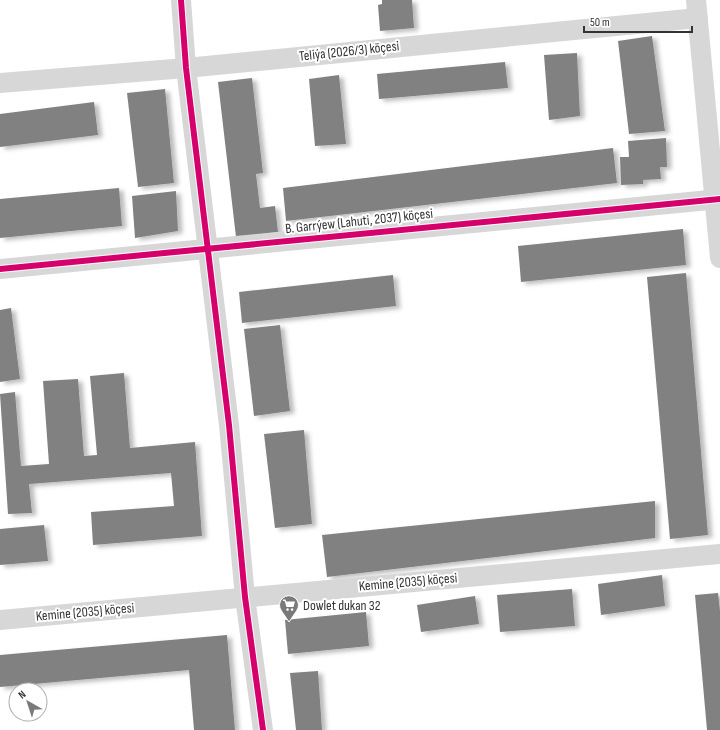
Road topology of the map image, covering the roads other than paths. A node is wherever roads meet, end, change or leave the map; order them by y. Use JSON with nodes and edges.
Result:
{"nodes":[{"id":1,"x":181,"y":0,"type":"edge"},
{"id":2,"x":697,"y":9,"type":"edge"},
{"id":3,"x":186,"y":68,"type":"junction"},
{"id":4,"x":0,"y":83,"type":"edge"},
{"id":5,"x":717,"y":200,"type":"edge"},
{"id":6,"x":207,"y":248,"type":"junction"},
{"id":7,"x":720,"y":258,"type":"edge"},
{"id":8,"x":0,"y":269,"type":"edge"},
{"id":9,"x":720,"y":554,"type":"edge"},
{"id":10,"x":245,"y":597,"type":"junction"},
{"id":11,"x":0,"y":620,"type":"edge"},
{"id":12,"x":262,"y":730,"type":"edge"}],
"edges":[{"from":1,"to":3,"type":"street"},
{"from":2,"to":3,"type":"street","name":"Teliýa (2026/3) köçesi"},
{"from":2,"to":5,"type":"street"},
{"from":3,"to":4,"type":"street","name":"Teliýa (2026/3) köçesi"},
{"from":3,"to":6,"type":"street"},
{"from":5,"to":6,"type":"street","name":"B. Garrýew (Lahuti, 2037) köçesi"},
{"from":5,"to":7,"type":"street"},
{"from":6,"to":8,"type":"street","name":"B. Garrýew (Lahuti, 2037) köçesi"},
{"from":6,"to":10,"type":"street"},
{"from":9,"to":10,"type":"street","name":"Kemine (2035) köçesi"},
{"from":10,"to":11,"type":"street","name":"Kemine (2035) köçesi"},
{"from":10,"to":12,"type":"street"}]}
